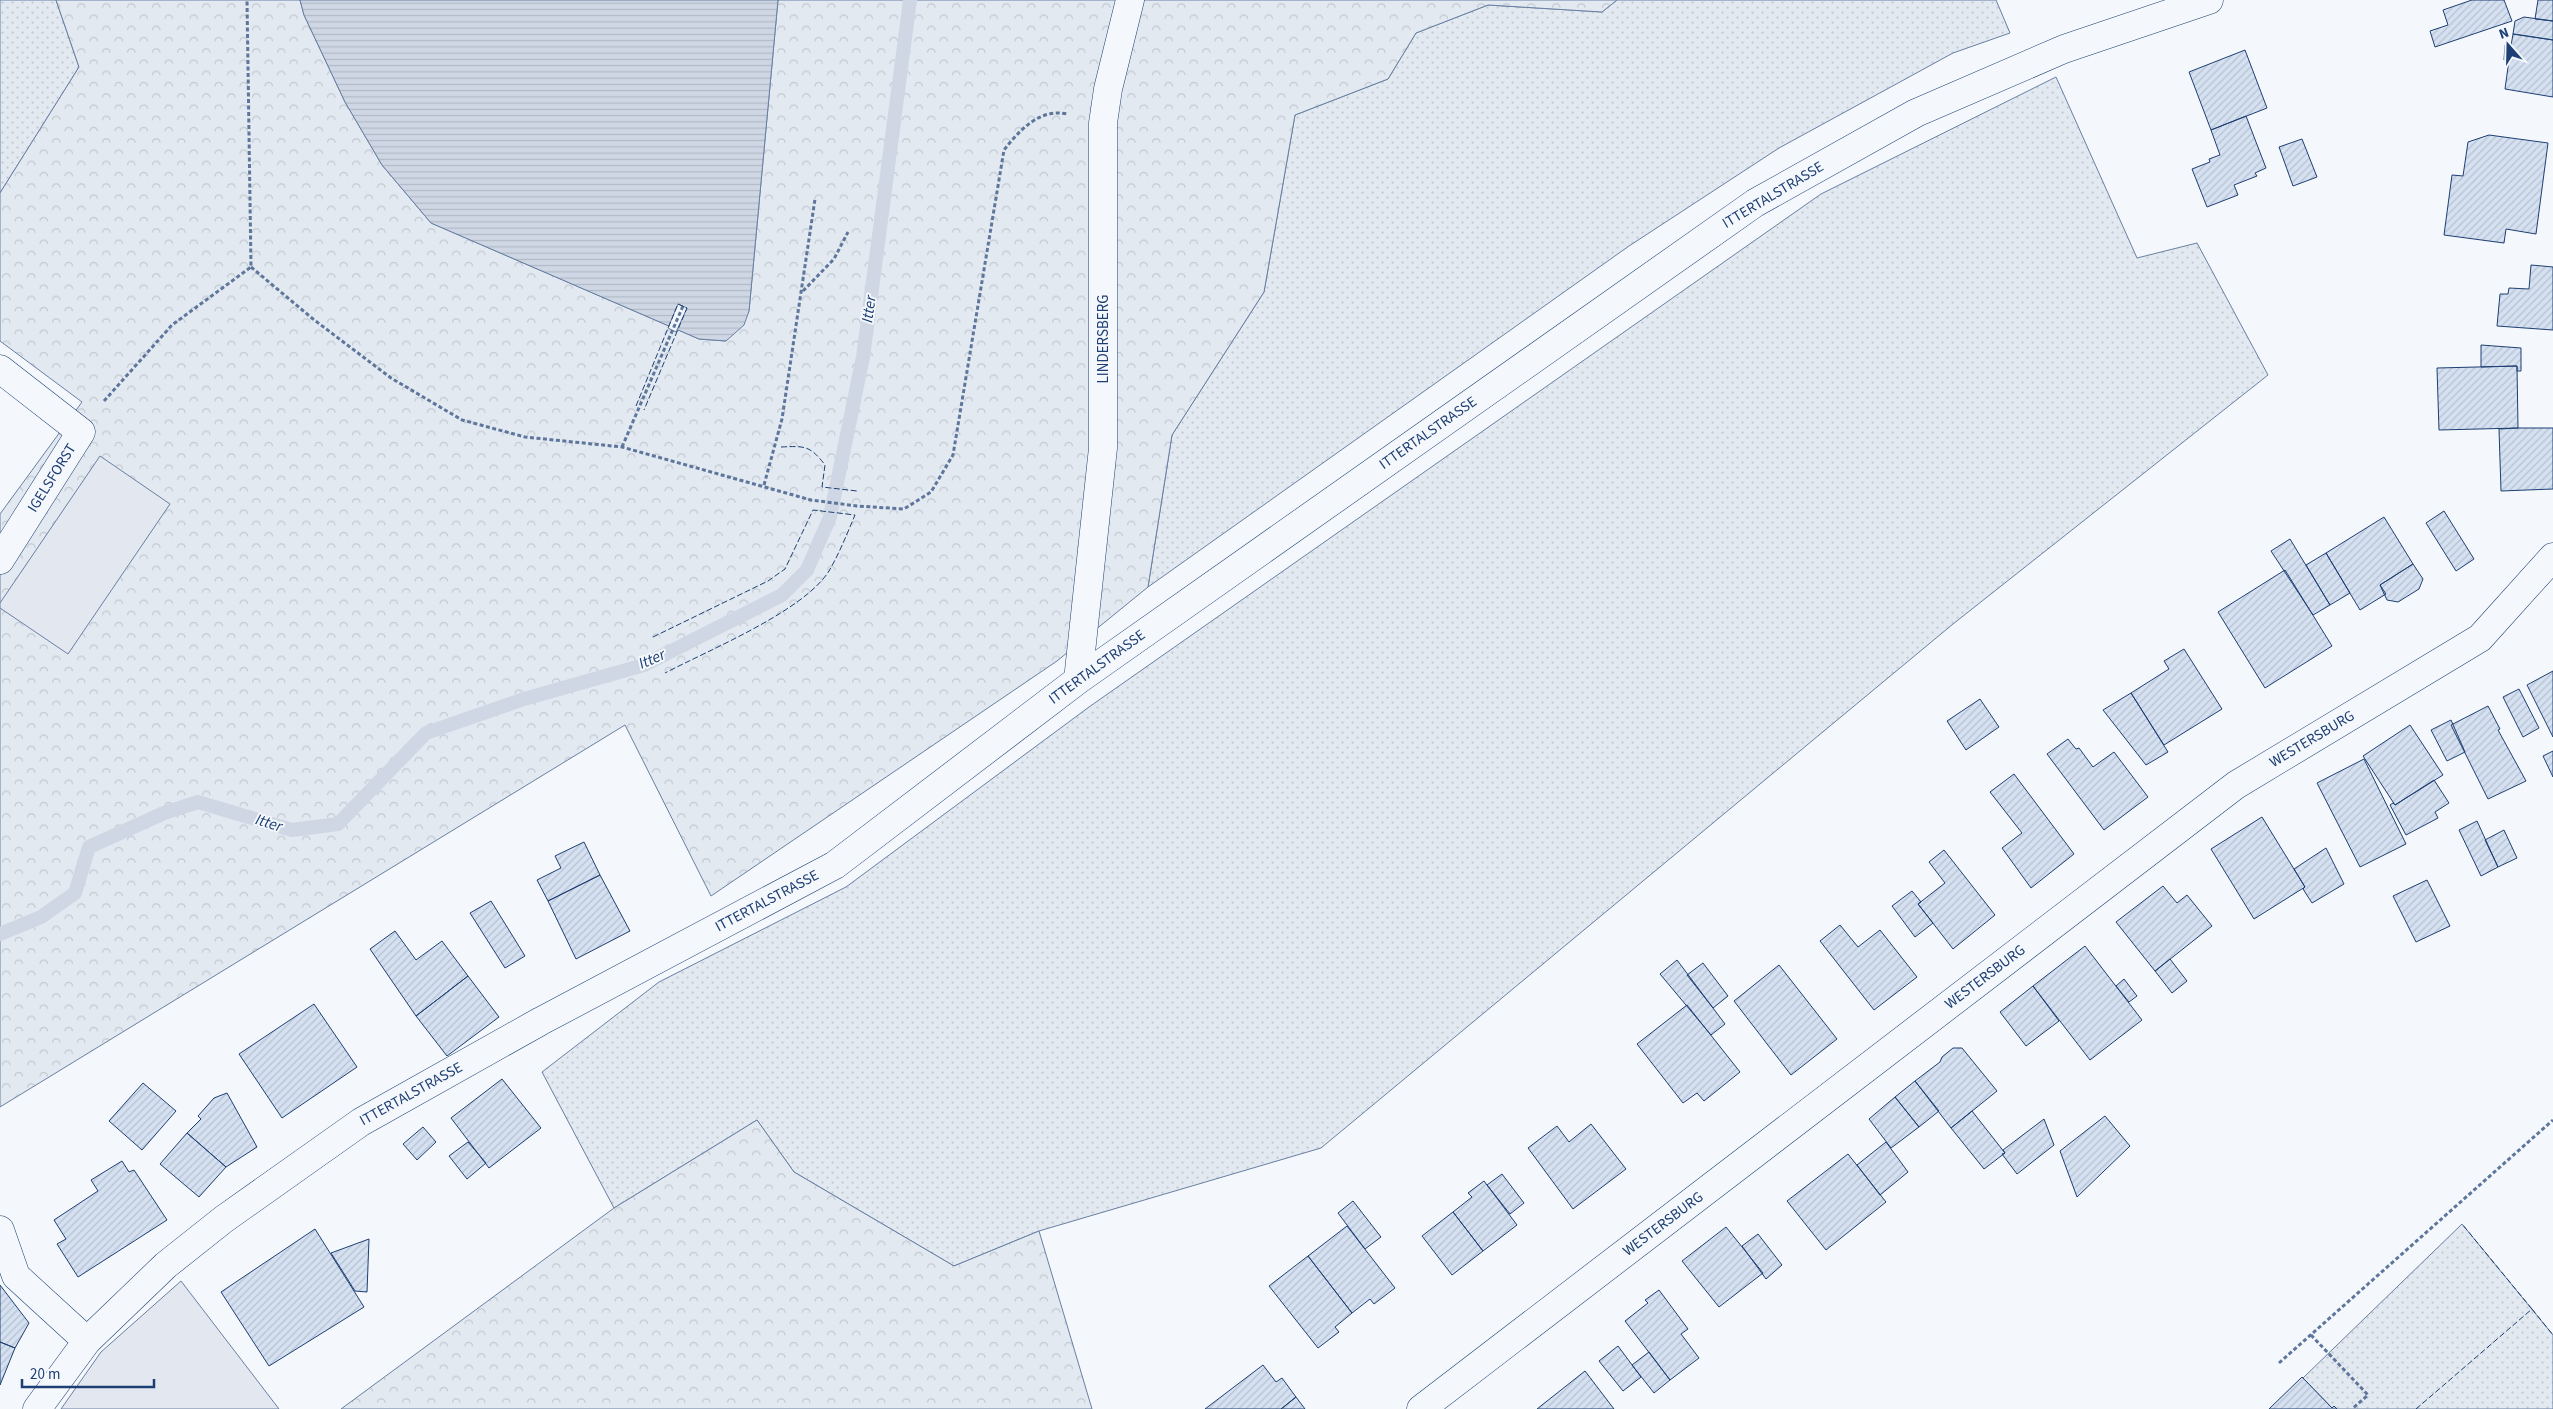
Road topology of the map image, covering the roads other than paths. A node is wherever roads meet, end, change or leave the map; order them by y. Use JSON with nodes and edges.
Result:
{"nodes":[{"id":1,"x":1130,"y":0,"type":"edge"},
{"id":2,"x":2209,"y":0,"type":"edge"},
{"id":3,"x":0,"y":369,"type":"edge"},
{"id":4,"x":2553,"y":557,"type":"edge"},
{"id":5,"x":0,"y":560,"type":"edge"},
{"id":6,"x":1078,"y":680,"type":"junction"},
{"id":7,"x":0,"y":1230,"type":"edge"},
{"id":8,"x":87,"y":1340,"type":"junction"},
{"id":9,"x":37,"y":1409,"type":"edge"},
{"id":10,"x":1421,"y":1409,"type":"edge"}],
"edges":[{"from":1,"to":6,"type":"street","name":"LINDERSBERG"},
{"from":2,"to":6,"type":"street","name":"ITTERTALSTRASSE"},
{"from":3,"to":5,"type":"street","name":"IGELSFORST"},
{"from":4,"to":10,"type":"street","name":"WESTERSBURG"},
{"from":6,"to":8,"type":"street","name":"ITTERTALSTRASSE"},
{"from":7,"to":8,"type":"street"},
{"from":8,"to":9,"type":"street","name":"ITTERTALSTRASSE"}]}
